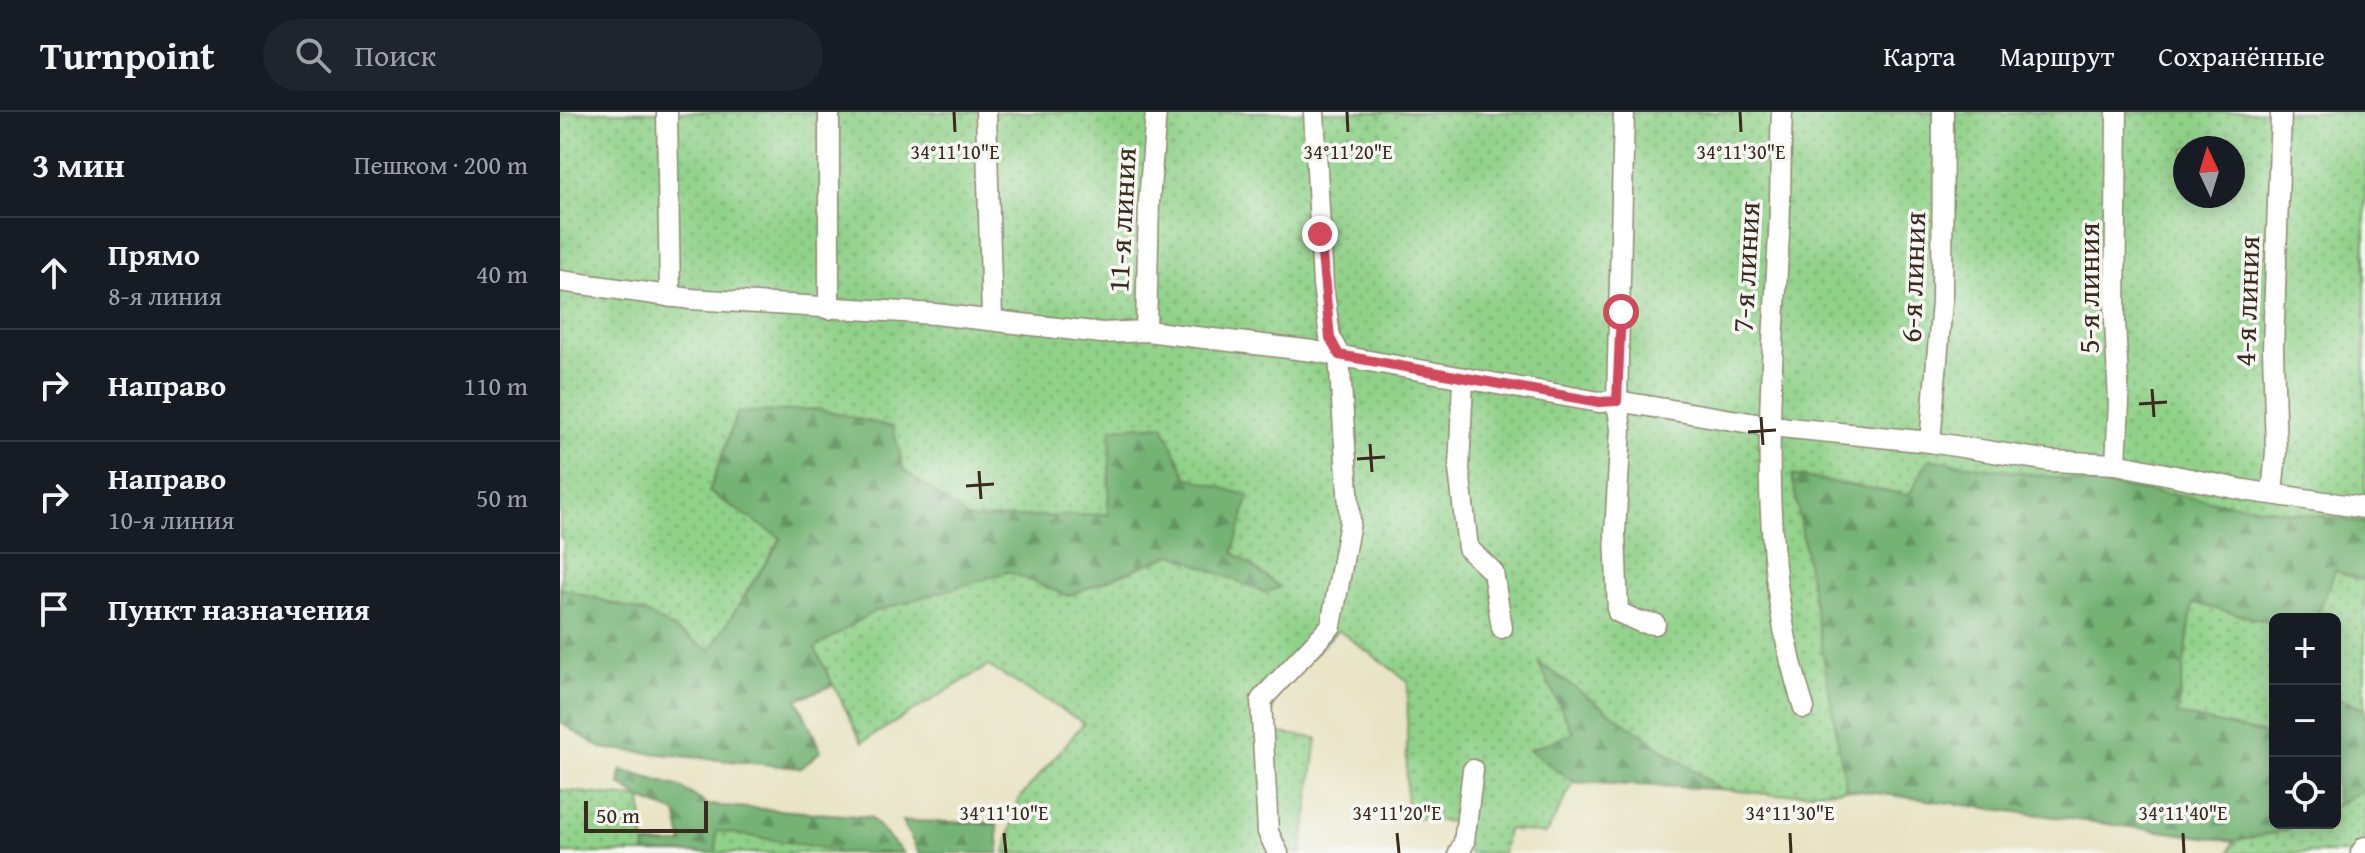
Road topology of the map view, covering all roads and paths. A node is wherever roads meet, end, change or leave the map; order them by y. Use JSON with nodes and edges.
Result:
{"nodes":[{"id":1,"x":667,"y":112,"type":"edge"},
{"id":2,"x":829,"y":112,"type":"edge"},
{"id":3,"x":986,"y":112,"type":"edge"},
{"id":4,"x":1156,"y":112,"type":"edge"},
{"id":5,"x":1314,"y":112,"type":"edge"},
{"id":6,"x":1624,"y":112,"type":"edge"},
{"id":7,"x":1782,"y":112,"type":"edge"},
{"id":8,"x":1943,"y":112,"type":"edge"},
{"id":9,"x":2117,"y":112,"type":"edge"},
{"id":10,"x":2281,"y":112,"type":"edge"},
{"id":11,"x":560,"y":281,"type":"edge"},
{"id":12,"x":670,"y":297,"type":"junction"},
{"id":13,"x":829,"y":309,"type":"junction"},
{"id":14,"x":992,"y":319,"type":"junction"},
{"id":15,"x":1146,"y":331,"type":"junction"},
{"id":16,"x":1339,"y":355,"type":"junction"},
{"id":17,"x":1463,"y":380,"type":"junction"},
{"id":18,"x":1617,"y":401,"type":"junction"},
{"id":19,"x":1769,"y":426,"type":"junction"},
{"id":20,"x":1930,"y":442,"type":"junction"},
{"id":21,"x":2116,"y":464,"type":"junction"},
{"id":22,"x":2272,"y":493,"type":"junction"},
{"id":23,"x":2365,"y":508,"type":"edge"},
{"id":24,"x":1655,"y":624,"type":"dead end"},
{"id":25,"x":1502,"y":628,"type":"dead end"},
{"id":26,"x":1804,"y":708,"type":"dead end"},
{"id":27,"x":1473,"y":770,"type":"dead end"},
{"id":28,"x":2365,"y":847,"type":"edge"},
{"id":29,"x":1278,"y":853,"type":"edge"},
{"id":30,"x":1459,"y":853,"type":"edge"},
{"id":31,"x":2361,"y":853,"type":"edge"}],
"edges":[{"from":1,"to":12,"type":"street"},
{"from":2,"to":13,"type":"street"},
{"from":3,"to":14,"type":"street"},
{"from":4,"to":15,"type":"street","name":"11-я линия"},
{"from":5,"to":16,"type":"street"},
{"from":6,"to":18,"type":"street"},
{"from":7,"to":19,"type":"street","name":"7-я линия"},
{"from":8,"to":20,"type":"street","name":"6-я линия"},
{"from":9,"to":21,"type":"street","name":"5-я линия"},
{"from":10,"to":22,"type":"street","name":"4-я линия"},
{"from":11,"to":12,"type":"street"},
{"from":12,"to":13,"type":"street"},
{"from":13,"to":14,"type":"street"},
{"from":14,"to":15,"type":"street"},
{"from":15,"to":16,"type":"street"},
{"from":16,"to":17,"type":"street"},
{"from":16,"to":29,"type":"street"},
{"from":17,"to":18,"type":"street"},
{"from":17,"to":25,"type":"street"},
{"from":18,"to":19,"type":"street"},
{"from":18,"to":24,"type":"street"},
{"from":19,"to":20,"type":"street"},
{"from":19,"to":26,"type":"street","name":"7-я линия"},
{"from":20,"to":21,"type":"street"},
{"from":21,"to":22,"type":"street"},
{"from":22,"to":23,"type":"street"},
{"from":27,"to":30,"type":"street"},
{"from":28,"to":31,"type":"street"}]}
